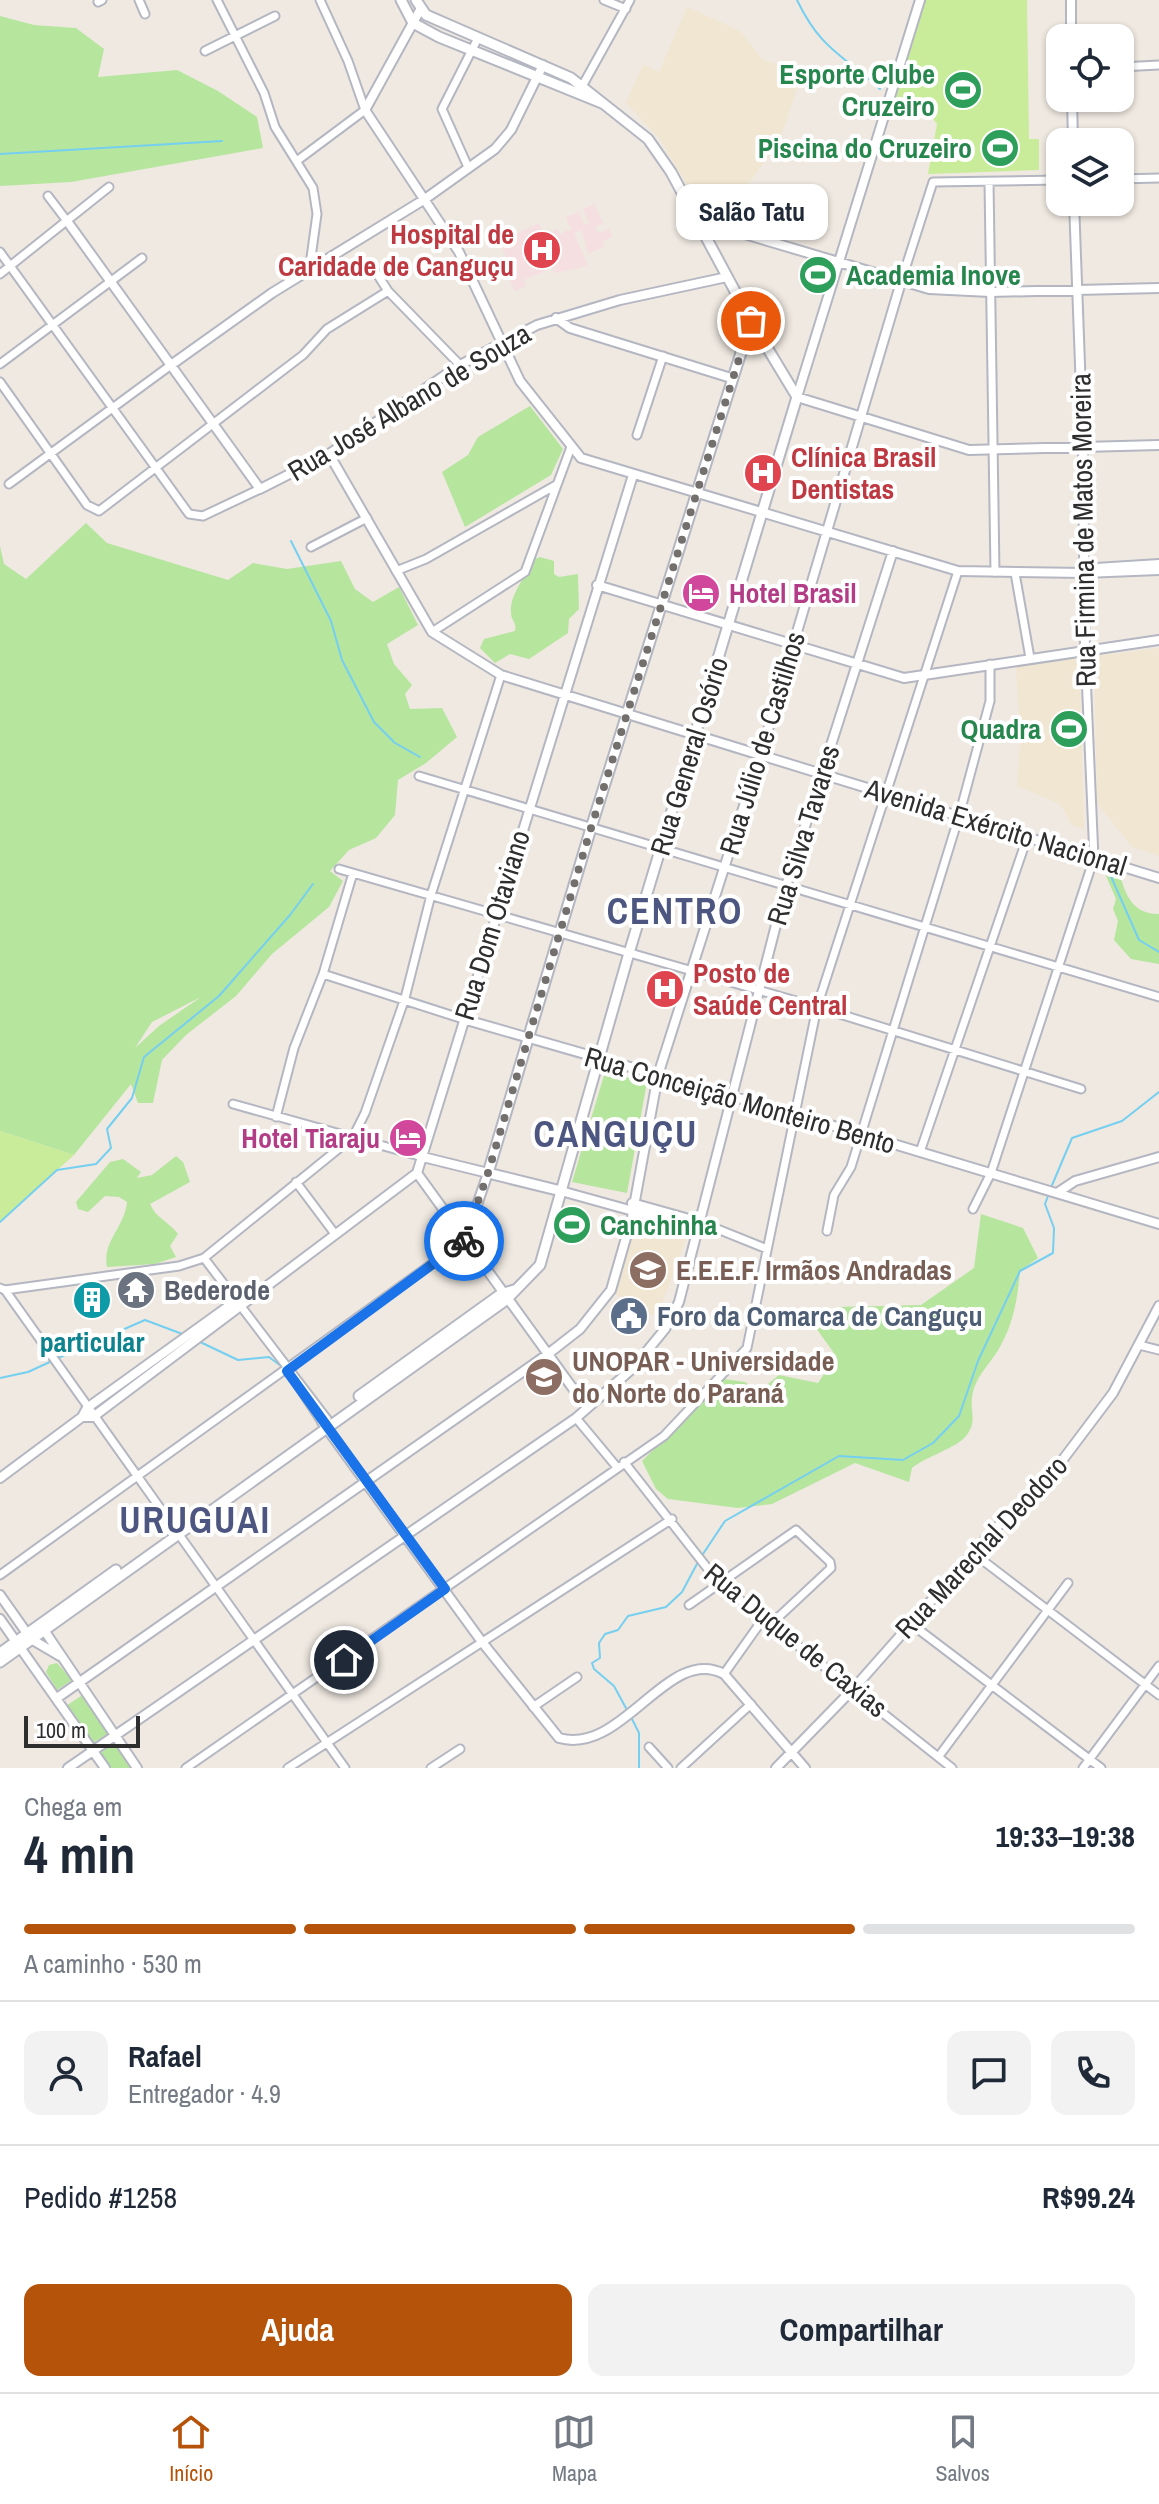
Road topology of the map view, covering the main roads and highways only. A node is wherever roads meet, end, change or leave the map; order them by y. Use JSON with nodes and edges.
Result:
{"nodes":[{"id":1,"x":401,"y":0,"type":"edge"},
{"id":2,"x":420,"y":3,"type":"edge"},
{"id":3,"x":609,"y":105,"type":"junction"},
{"id":4,"x":751,"y":321,"type":"junction"},
{"id":5,"x":561,"y":1191,"type":"junction"},
{"id":6,"x":175,"y":1531,"type":"junction"},
{"id":7,"x":29,"y":1636,"type":"junction"},
{"id":8,"x":18,"y":1644,"type":"junction"},
{"id":9,"x":0,"y":1653,"type":"edge"},
{"id":10,"x":0,"y":1662,"type":"edge"}],
"edges":[{"from":1,"to":3,"type":"main road"},
{"from":2,"to":3,"type":"main road"},
{"from":3,"to":4,"type":"main road"},
{"from":4,"to":5,"type":"main road","name":"Rua General Osório"},
{"from":4,"to":5,"type":"main road"},
{"from":5,"to":6,"type":"main road","name":"Rua General Osório"},
{"from":6,"to":7,"type":"main road","name":"Rua General Osório"},
{"from":6,"to":7,"type":"main road","name":"Rua General Osório"},
{"from":7,"to":8,"type":"main road","name":"Rua General Osório"},
{"from":8,"to":9,"type":"main road","name":"Rua General Osório"},
{"from":8,"to":10,"type":"main road","name":"Rua General Osório"}]}
